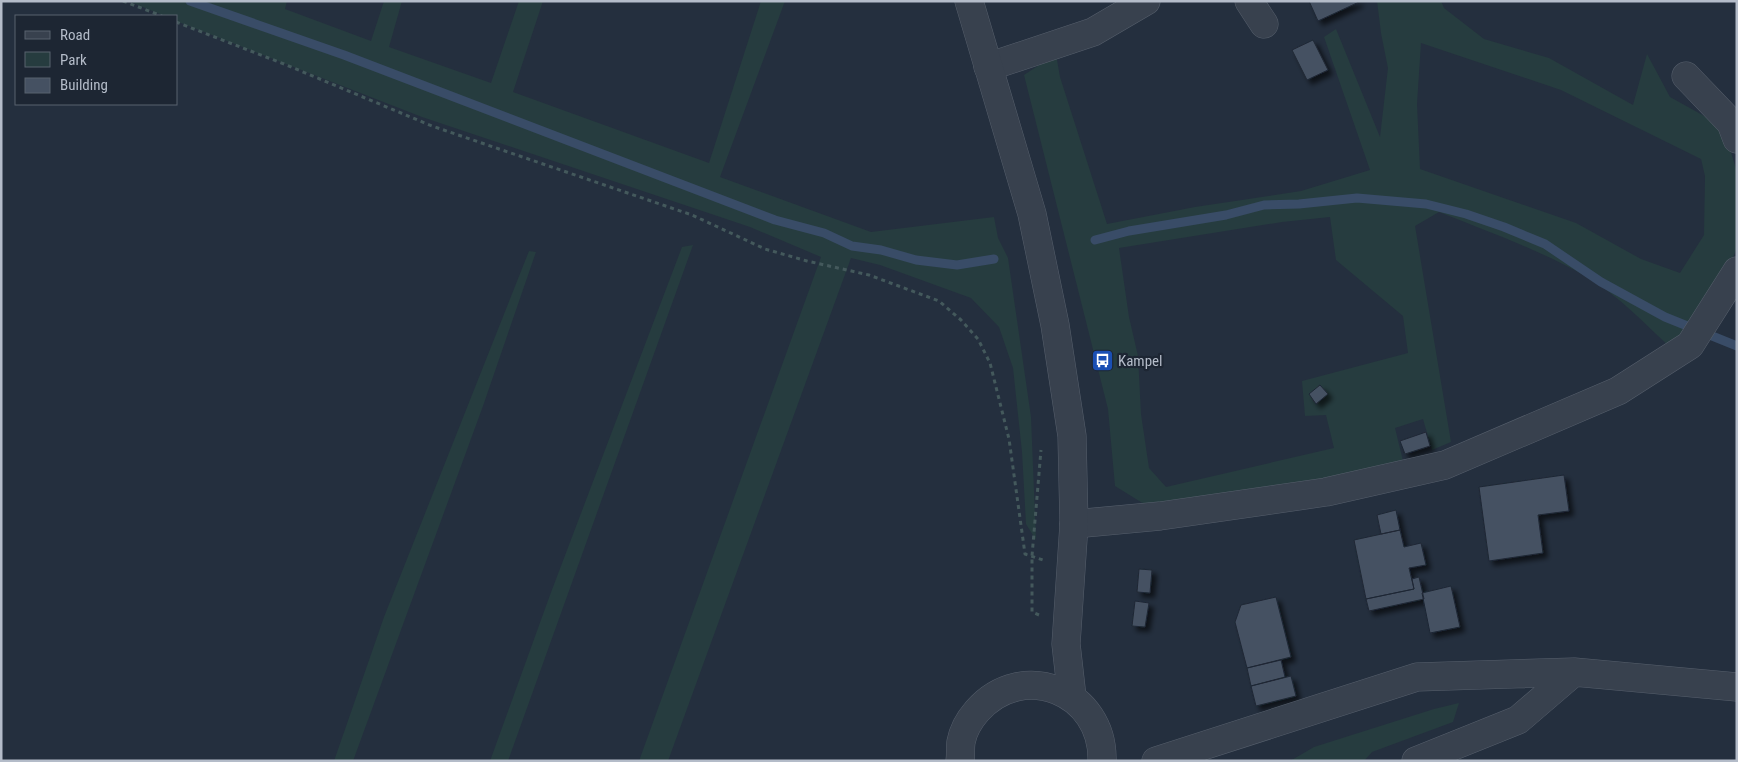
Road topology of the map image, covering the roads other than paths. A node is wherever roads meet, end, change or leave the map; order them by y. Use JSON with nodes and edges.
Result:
{"nodes":[{"id":1,"x":969,"y":1,"type":"edge"},
{"id":2,"x":1146,"y":1,"type":"edge"},
{"id":3,"x":1249,"y":1,"type":"edge"},
{"id":4,"x":1264,"y":24,"type":"dead end"},
{"id":5,"x":988,"y":67,"type":"junction"},
{"id":6,"x":1686,"y":76,"type":"dead end"},
{"id":7,"x":1737,"y":139,"type":"edge"},
{"id":8,"x":1737,"y":271,"type":"edge"},
{"id":9,"x":1074,"y":524,"type":"junction"},
{"id":10,"x":1066,"y":635,"type":"junction"},
{"id":11,"x":1574,"y":672,"type":"junction"},
{"id":12,"x":1029,"y":685,"type":"junction"},
{"id":13,"x":1737,"y":686,"type":"edge"},
{"id":14,"x":1072,"y":697,"type":"junction"},
{"id":15,"x":960,"y":761,"type":"edge"},
{"id":16,"x":1102,"y":761,"type":"edge"},
{"id":17,"x":1156,"y":761,"type":"edge"},
{"id":18,"x":1416,"y":761,"type":"edge"}],
"edges":[{"from":1,"to":5,"type":"street"},
{"from":2,"to":5,"type":"street"},
{"from":3,"to":4,"type":"street"},
{"from":5,"to":9,"type":"street"},
{"from":6,"to":7,"type":"street"},
{"from":8,"to":9,"type":"street"},
{"from":9,"to":10,"type":"street"},
{"from":10,"to":12,"type":"street"},
{"from":10,"to":14,"type":"street"},
{"from":11,"to":13,"type":"street"},
{"from":11,"to":17,"type":"street"},
{"from":11,"to":18,"type":"street"},
{"from":12,"to":14,"type":"street"},
{"from":12,"to":15,"type":"street"},
{"from":14,"to":16,"type":"street"}]}
